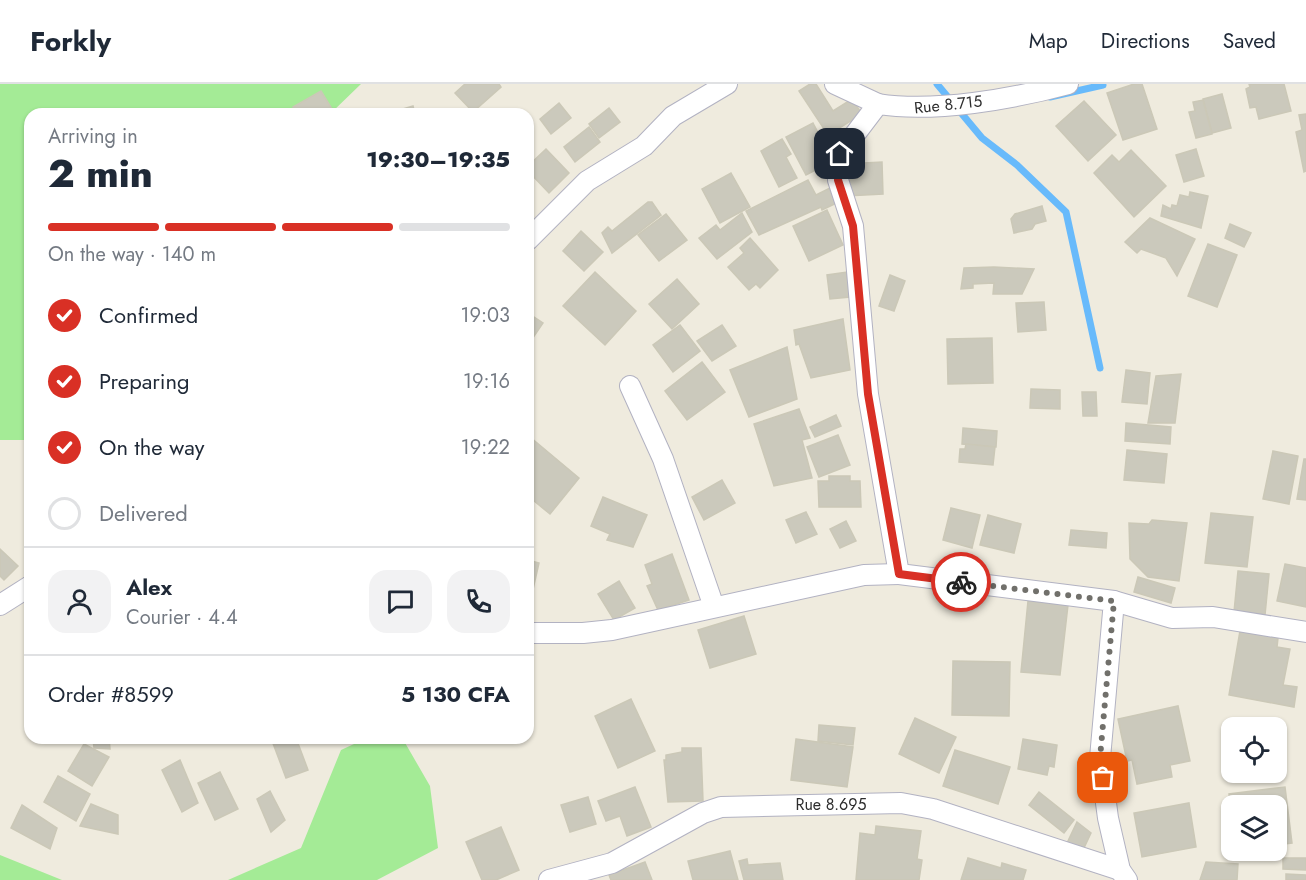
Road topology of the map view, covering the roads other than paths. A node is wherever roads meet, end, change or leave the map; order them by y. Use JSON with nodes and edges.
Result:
{"nodes":[{"id":1,"x":727,"y":84,"type":"edge"},
{"id":2,"x":835,"y":84,"type":"edge"},
{"id":3,"x":1068,"y":84,"type":"edge"},
{"id":4,"x":878,"y":104,"type":"junction"},
{"id":5,"x":534,"y":234,"type":"edge"},
{"id":6,"x":630,"y":386,"type":"dead end"},
{"id":7,"x":899,"y":574,"type":"junction"},
{"id":8,"x":24,"y":589,"type":"edge"},
{"id":9,"x":1114,"y":601,"type":"junction"},
{"id":10,"x":0,"y":605,"type":"edge"},
{"id":11,"x":714,"y":607,"type":"junction"},
{"id":12,"x":1306,"y":632,"type":"edge"},
{"id":13,"x":534,"y":633,"type":"edge"},
{"id":14,"x":1123,"y":875,"type":"edge"},
{"id":15,"x":549,"y":880,"type":"edge"}],
"edges":[{"from":1,"to":5,"type":"street"},
{"from":2,"to":4,"type":"street","name":"Rue 8.715"},
{"from":3,"to":4,"type":"street","name":"Rue 8.715"},
{"from":4,"to":7,"type":"street"},
{"from":6,"to":11,"type":"street"},
{"from":7,"to":9,"type":"street"},
{"from":7,"to":11,"type":"street"},
{"from":8,"to":10,"type":"street"},
{"from":9,"to":12,"type":"street"},
{"from":9,"to":14,"type":"street"},
{"from":11,"to":13,"type":"street"},
{"from":14,"to":15,"type":"street","name":"Rue 8.695"}]}
